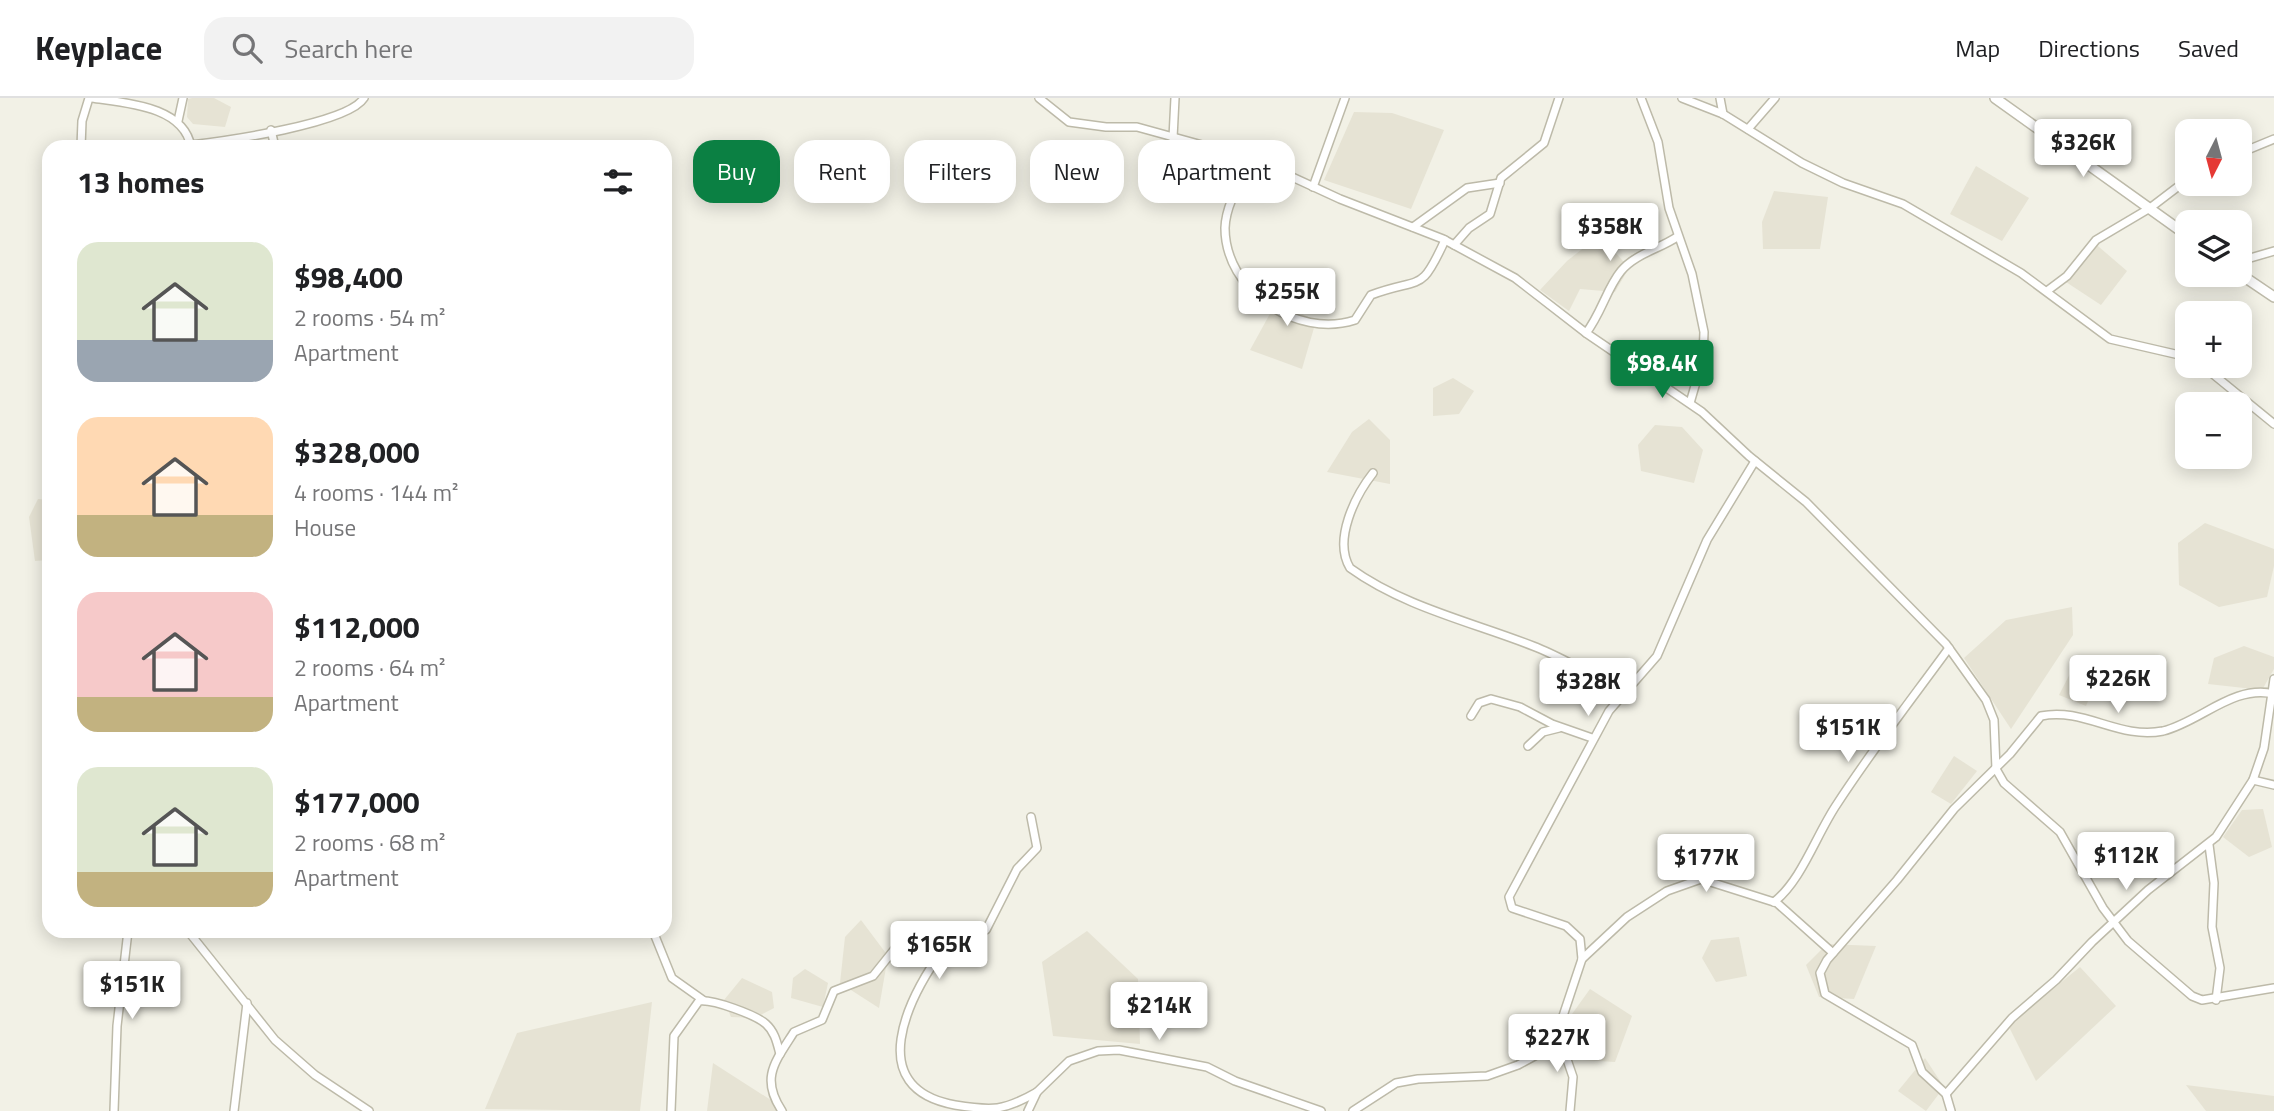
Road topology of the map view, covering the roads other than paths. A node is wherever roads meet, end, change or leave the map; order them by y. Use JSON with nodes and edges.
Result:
{"nodes":[{"id":1,"x":91,"y":98,"type":"edge"},
{"id":2,"x":183,"y":98,"type":"edge"},
{"id":3,"x":364,"y":98,"type":"edge"},
{"id":4,"x":1039,"y":98,"type":"edge"},
{"id":5,"x":1175,"y":98,"type":"edge"},
{"id":6,"x":1345,"y":98,"type":"edge"},
{"id":7,"x":1559,"y":98,"type":"edge"},
{"id":8,"x":1641,"y":98,"type":"edge"},
{"id":9,"x":1682,"y":98,"type":"edge"},
{"id":10,"x":1720,"y":98,"type":"edge"},
{"id":11,"x":1775,"y":98,"type":"edge"},
{"id":12,"x":1995,"y":98,"type":"edge"},
{"id":13,"x":1723,"y":114,"type":"junction"},
{"id":14,"x":178,"y":121,"type":"junction"},
{"id":15,"x":1748,"y":129,"type":"junction"},
{"id":16,"x":271,"y":130,"type":"junction"},
{"id":17,"x":1173,"y":138,"type":"junction"},
{"id":18,"x":2274,"y":139,"type":"edge"},
{"id":19,"x":81,"y":140,"type":"edge"},
{"id":20,"x":189,"y":140,"type":"edge"},
{"id":21,"x":221,"y":140,"type":"edge"},
{"id":22,"x":273,"y":140,"type":"edge"},
{"id":23,"x":1181,"y":140,"type":"edge"},
{"id":24,"x":2252,"y":148,"type":"edge"},
{"id":25,"x":1295,"y":179,"type":"edge"},
{"id":26,"x":1500,"y":183,"type":"junction"},
{"id":27,"x":1313,"y":187,"type":"junction"},
{"id":28,"x":2175,"y":189,"type":"edge"},
{"id":29,"x":1230,"y":203,"type":"edge"},
{"id":30,"x":2150,"y":208,"type":"junction"},
{"id":31,"x":2175,"y":226,"type":"edge"},
{"id":32,"x":1413,"y":227,"type":"junction"},
{"id":33,"x":1677,"y":237,"type":"junction"},
{"id":34,"x":1446,"y":240,"type":"junction"},
{"id":35,"x":1454,"y":245,"type":"junction"},
{"id":36,"x":2274,"y":251,"type":"edge"},
{"id":37,"x":2252,"y":257,"type":"edge"},
{"id":38,"x":2252,"y":282,"type":"edge"},
{"id":39,"x":2047,"y":291,"type":"junction"},
{"id":40,"x":2274,"y":297,"type":"edge"},
{"id":41,"x":1586,"y":333,"type":"junction"},
{"id":42,"x":2175,"y":354,"type":"edge"},
{"id":43,"x":2218,"y":378,"type":"edge"},
{"id":44,"x":1690,"y":403,"type":"junction"},
{"id":45,"x":2274,"y":424,"type":"edge"},
{"id":46,"x":1755,"y":461,"type":"junction"},
{"id":47,"x":1373,"y":473,"type":"dead end"},
{"id":48,"x":1949,"y":648,"type":"junction"},
{"id":49,"x":2274,"y":678,"type":"edge"},
{"id":50,"x":1626,"y":689,"type":"junction"},
{"id":51,"x":2272,"y":693,"type":"edge"},
{"id":52,"x":1471,"y":716,"type":"dead end"},
{"id":53,"x":1560,"y":727,"type":"junction"},
{"id":54,"x":2271,"y":729,"type":"edge"},
{"id":55,"x":1592,"y":738,"type":"junction"},
{"id":56,"x":1528,"y":746,"type":"dead end"},
{"id":57,"x":1996,"y":769,"type":"junction"},
{"id":58,"x":2253,"y":780,"type":"junction"},
{"id":59,"x":2274,"y":785,"type":"edge"},
{"id":60,"x":1031,"y":817,"type":"dead end"},
{"id":61,"x":2209,"y":845,"type":"junction"},
{"id":62,"x":1774,"y":902,"type":"junction"},
{"id":63,"x":2113,"y":923,"type":"junction"},
{"id":64,"x":127,"y":938,"type":"edge"},
{"id":65,"x":194,"y":938,"type":"edge"},
{"id":66,"x":656,"y":938,"type":"edge"},
{"id":67,"x":953,"y":940,"type":"junction"},
{"id":68,"x":1833,"y":953,"type":"junction"},
{"id":69,"x":1582,"y":959,"type":"junction"},
{"id":70,"x":2274,"y":988,"type":"edge"},
{"id":71,"x":704,"y":1000,"type":"junction"},
{"id":72,"x":2216,"y":1000,"type":"junction"},
{"id":73,"x":247,"y":1003,"type":"junction"},
{"id":74,"x":1559,"y":1036,"type":"junction"},
{"id":75,"x":780,"y":1054,"type":"junction"},
{"id":76,"x":1037,"y":1092,"type":"junction"},
{"id":77,"x":1946,"y":1094,"type":"junction"},
{"id":78,"x":673,"y":1110,"type":"edge"},
{"id":79,"x":114,"y":1111,"type":"edge"},
{"id":80,"x":234,"y":1111,"type":"edge"},
{"id":81,"x":369,"y":1111,"type":"edge"},
{"id":82,"x":782,"y":1111,"type":"edge"},
{"id":83,"x":1028,"y":1111,"type":"edge"},
{"id":84,"x":1321,"y":1111,"type":"edge"},
{"id":85,"x":1353,"y":1111,"type":"edge"},
{"id":86,"x":1570,"y":1111,"type":"edge"},
{"id":87,"x":1951,"y":1111,"type":"edge"}],
"edges":[{"from":1,"to":14,"type":"street"},
{"from":1,"to":19,"type":"street"},
{"from":2,"to":14,"type":"street"},
{"from":3,"to":16,"type":"street"},
{"from":4,"to":17,"type":"street"},
{"from":5,"to":17,"type":"street"},
{"from":6,"to":27,"type":"street"},
{"from":7,"to":26,"type":"street"},
{"from":8,"to":33,"type":"street"},
{"from":9,"to":13,"type":"street"},
{"from":10,"to":13,"type":"street"},
{"from":11,"to":15,"type":"street"},
{"from":12,"to":30,"type":"street"},
{"from":13,"to":15,"type":"street"},
{"from":14,"to":20,"type":"street"},
{"from":15,"to":39,"type":"street"},
{"from":16,"to":21,"type":"street"},
{"from":16,"to":22,"type":"street"},
{"from":17,"to":23,"type":"street"},
{"from":18,"to":24,"type":"street"},
{"from":25,"to":27,"type":"street"},
{"from":26,"to":32,"type":"street"},
{"from":26,"to":35,"type":"street"},
{"from":27,"to":32,"type":"street"},
{"from":28,"to":30,"type":"street"},
{"from":29,"to":34,"type":"street"},
{"from":30,"to":31,"type":"street"},
{"from":30,"to":39,"type":"street"},
{"from":32,"to":34,"type":"street"},
{"from":33,"to":41,"type":"street"},
{"from":33,"to":44,"type":"street"},
{"from":34,"to":35,"type":"street"},
{"from":35,"to":41,"type":"street"},
{"from":36,"to":37,"type":"street"},
{"from":38,"to":40,"type":"street"},
{"from":39,"to":42,"type":"street"},
{"from":41,"to":44,"type":"street"},
{"from":43,"to":45,"type":"street"},
{"from":44,"to":46,"type":"street"},
{"from":46,"to":48,"type":"street"},
{"from":46,"to":50,"type":"street"},
{"from":47,"to":50,"type":"street"},
{"from":48,"to":57,"type":"street"},
{"from":48,"to":62,"type":"street"},
{"from":49,"to":51,"type":"street"},
{"from":50,"to":55,"type":"street"},
{"from":51,"to":54,"type":"street"},
{"from":51,"to":57,"type":"street"},
{"from":52,"to":53,"type":"street"},
{"from":53,"to":55,"type":"street"},
{"from":53,"to":56,"type":"street"},
{"from":54,"to":58,"type":"street"},
{"from":55,"to":69,"type":"street"},
{"from":57,"to":63,"type":"street"},
{"from":57,"to":68,"type":"street"},
{"from":58,"to":59,"type":"street"},
{"from":58,"to":61,"type":"street"},
{"from":60,"to":67,"type":"street"},
{"from":61,"to":63,"type":"street"},
{"from":61,"to":72,"type":"street"},
{"from":62,"to":68,"type":"street"},
{"from":62,"to":69,"type":"street"},
{"from":63,"to":72,"type":"street"},
{"from":63,"to":77,"type":"street"},
{"from":64,"to":79,"type":"street"},
{"from":65,"to":73,"type":"street"},
{"from":66,"to":71,"type":"street"},
{"from":67,"to":75,"type":"street"},
{"from":67,"to":76,"type":"street"},
{"from":68,"to":77,"type":"street"},
{"from":69,"to":74,"type":"street"},
{"from":70,"to":72,"type":"street"},
{"from":71,"to":75,"type":"street"},
{"from":71,"to":78,"type":"street"},
{"from":73,"to":80,"type":"street"},
{"from":73,"to":81,"type":"street"},
{"from":74,"to":85,"type":"street"},
{"from":74,"to":86,"type":"street"},
{"from":75,"to":82,"type":"street"},
{"from":76,"to":83,"type":"street"},
{"from":76,"to":84,"type":"street"},
{"from":77,"to":87,"type":"street"}]}
